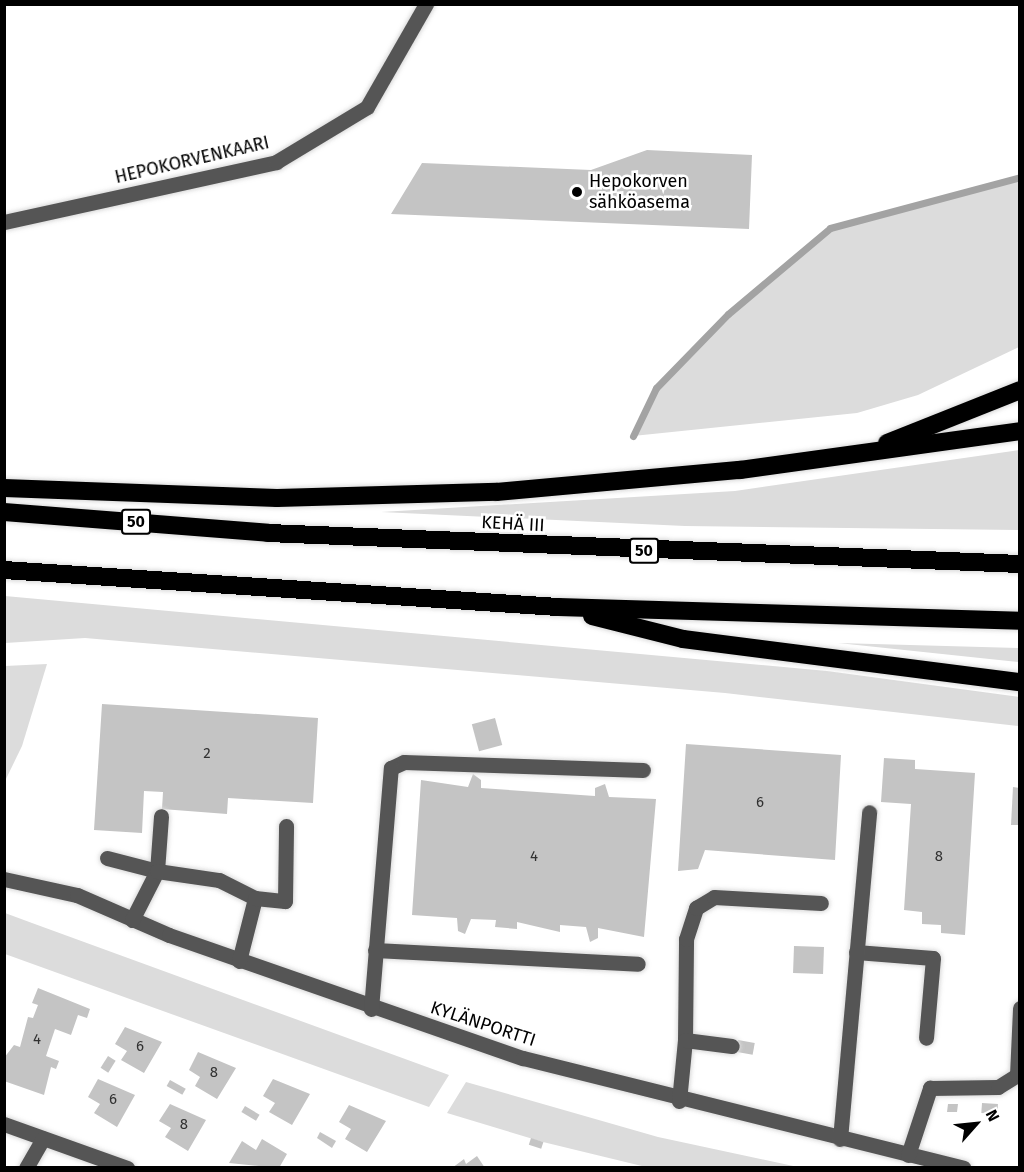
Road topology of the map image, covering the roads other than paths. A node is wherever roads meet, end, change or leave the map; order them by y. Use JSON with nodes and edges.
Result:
{"nodes":[{"id":1,"x":426,"y":4,"type":"edge"},
{"id":2,"x":4,"y":222,"type":"edge"},
{"id":3,"x":1020,"y":390,"type":"edge"},
{"id":4,"x":1020,"y":430,"type":"edge"},
{"id":5,"x":868,"y":450,"type":"junction"},
{"id":6,"x":4,"y":488,"type":"edge"},
{"id":7,"x":4,"y":512,"type":"edge"},
{"id":8,"x":1020,"y":564,"type":"edge"},
{"id":9,"x":4,"y":570,"type":"edge"},
{"id":10,"x":558,"y":607,"type":"junction"},
{"id":11,"x":1020,"y":621,"type":"edge"},
{"id":12,"x":1020,"y":682,"type":"edge"},
{"id":13,"x":643,"y":770,"type":"dead end"},
{"id":14,"x":869,"y":812,"type":"dead end"},
{"id":15,"x":161,"y":816,"type":"dead end"},
{"id":16,"x":286,"y":826,"type":"dead end"},
{"id":17,"x":107,"y":858,"type":"dead end"},
{"id":18,"x":157,"y":871,"type":"junction"},
{"id":19,"x":4,"y":879,"type":"edge"},
{"id":20,"x":255,"y":898,"type":"junction"},
{"id":21,"x":821,"y":903,"type":"dead end"},
{"id":22,"x":132,"y":921,"type":"junction"},
{"id":23,"x":375,"y":950,"type":"junction"},
{"id":24,"x":856,"y":952,"type":"junction"},
{"id":25,"x":239,"y":961,"type":"junction"},
{"id":26,"x":638,"y":964,"type":"dead end"},
{"id":27,"x":1020,"y":1008,"type":"edge"},
{"id":28,"x":371,"y":1009,"type":"junction"},
{"id":29,"x":926,"y":1038,"type":"dead end"},
{"id":30,"x":1019,"y":1039,"type":"edge"},
{"id":31,"x":685,"y":1040,"type":"junction"},
{"id":32,"x":732,"y":1046,"type":"dead end"},
{"id":33,"x":679,"y":1101,"type":"junction"},
{"id":34,"x":4,"y":1124,"type":"edge"},
{"id":35,"x":43,"y":1138,"type":"junction"},
{"id":36,"x":840,"y":1139,"type":"junction"},
{"id":37,"x":908,"y":1155,"type":"junction"},
{"id":38,"x":939,"y":1165,"type":"edge"},
{"id":39,"x":26,"y":1167,"type":"edge"},
{"id":40,"x":127,"y":1167,"type":"edge"},
{"id":41,"x":963,"y":1167,"type":"edge"}],
"edges":[{"from":1,"to":2,"type":"street","name":"HEPOKORVENKAARI"},
{"from":3,"to":5,"type":"highway"},
{"from":4,"to":5,"type":"highway"},
{"from":5,"to":6,"type":"highway"},
{"from":7,"to":8,"type":"highway","name":"KEHÄ III","number":"50"},
{"from":9,"to":10,"type":"highway"},
{"from":10,"to":11,"type":"highway"},
{"from":10,"to":12,"type":"highway"},
{"from":13,"to":23,"type":"street"},
{"from":14,"to":24,"type":"street"},
{"from":15,"to":18,"type":"street"},
{"from":16,"to":20,"type":"street"},
{"from":17,"to":18,"type":"street"},
{"from":18,"to":20,"type":"street"},
{"from":18,"to":22,"type":"street"},
{"from":19,"to":22,"type":"street","name":"KYLÄNPORTTI"},
{"from":20,"to":25,"type":"street"},
{"from":21,"to":31,"type":"street"},
{"from":22,"to":25,"type":"street","name":"KYLÄNPORTTI"},
{"from":23,"to":26,"type":"street"},
{"from":23,"to":28,"type":"street"},
{"from":24,"to":29,"type":"street"},
{"from":24,"to":36,"type":"street"},
{"from":25,"to":28,"type":"street","name":"KYLÄNPORTTI"},
{"from":27,"to":30,"type":"street"},
{"from":28,"to":33,"type":"street","name":"KYLÄNPORTTI"},
{"from":30,"to":37,"type":"street"},
{"from":31,"to":32,"type":"street"},
{"from":31,"to":33,"type":"street"},
{"from":33,"to":36,"type":"street","name":"KYLÄNPORTTI"},
{"from":34,"to":35,"type":"street"},
{"from":35,"to":39,"type":"street"},
{"from":35,"to":40,"type":"street"},
{"from":36,"to":37,"type":"street","name":"KYLÄNPORTTI"},
{"from":37,"to":38,"type":"street","name":"KYLÄNPORTTI"},
{"from":38,"to":41,"type":"street","name":"KYLÄNPORTTI"}]}
